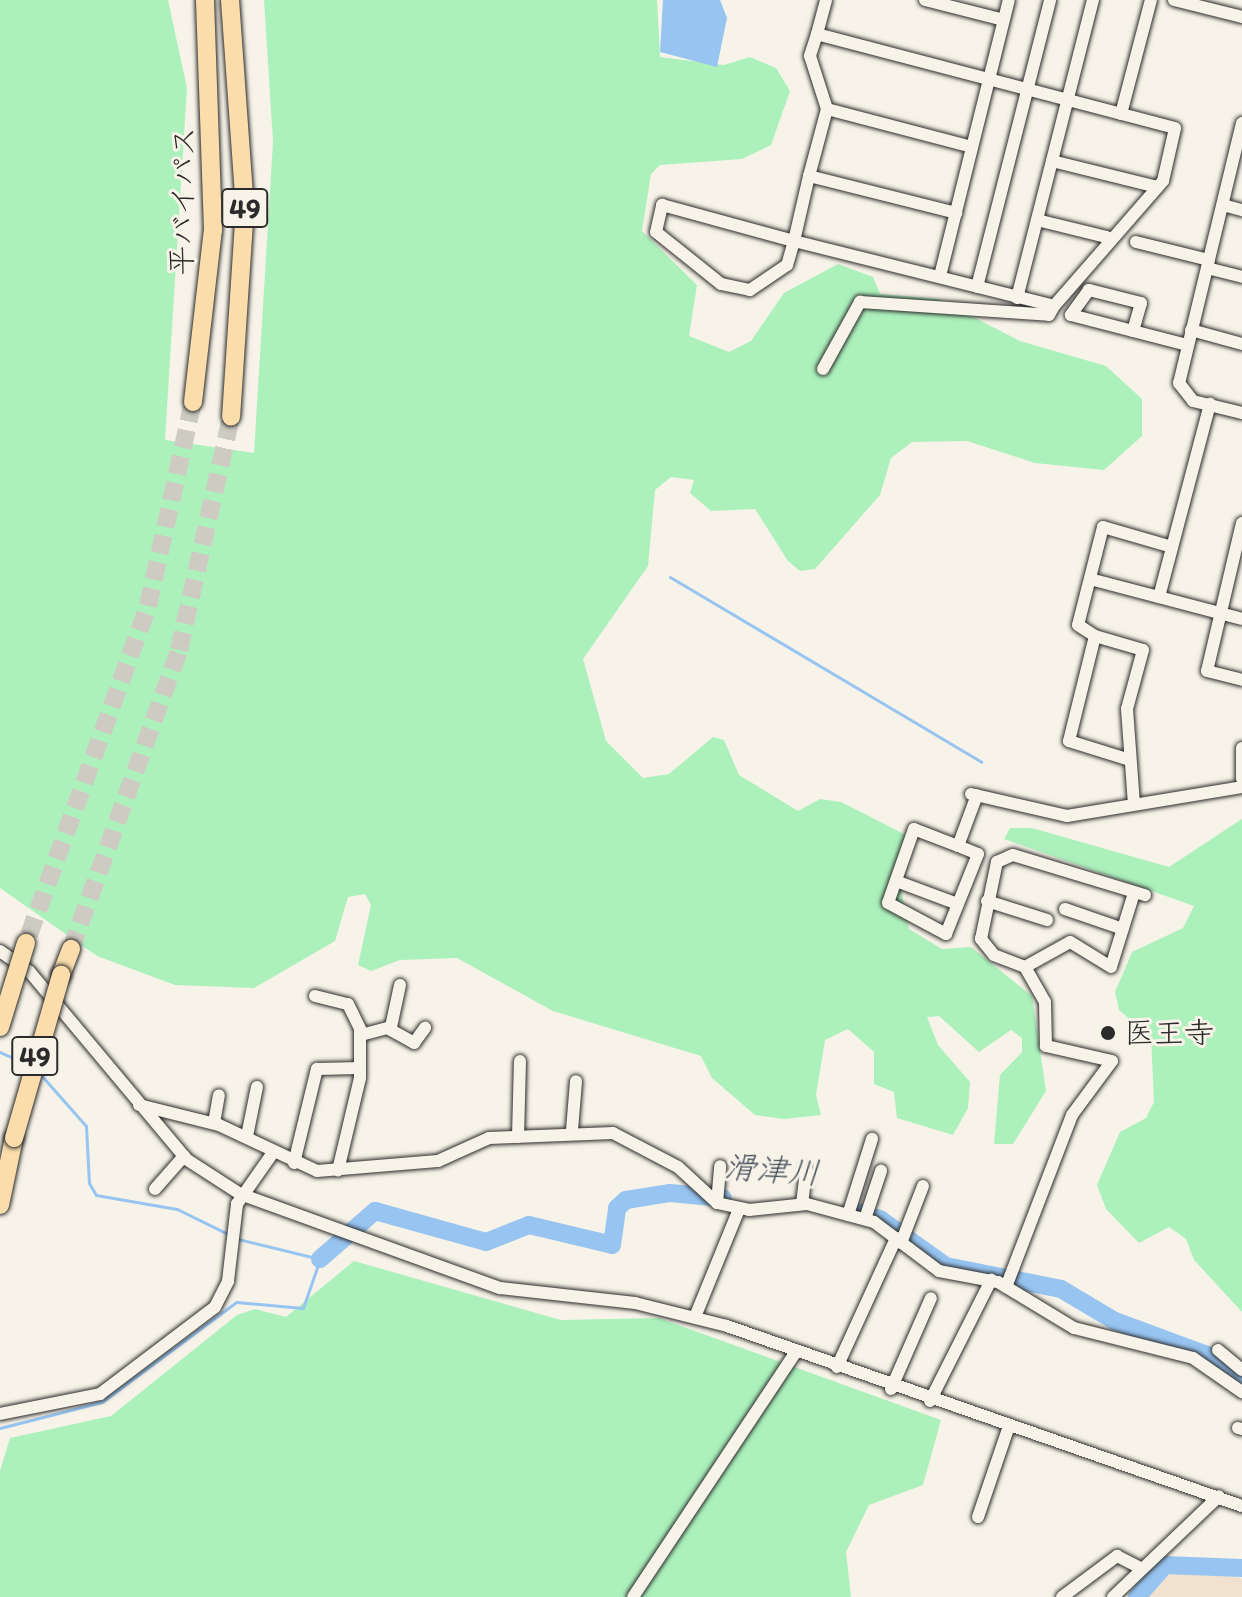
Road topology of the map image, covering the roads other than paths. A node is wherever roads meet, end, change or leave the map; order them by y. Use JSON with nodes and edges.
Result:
{"nodes":[{"id":1,"x":205,"y":0,"type":"edge"},
{"id":2,"x":233,"y":0,"type":"edge"},
{"id":3,"x":826,"y":0,"type":"edge"},
{"id":4,"x":925,"y":0,"type":"edge"},
{"id":5,"x":1009,"y":0,"type":"edge"},
{"id":6,"x":1050,"y":0,"type":"edge"},
{"id":7,"x":1093,"y":0,"type":"edge"},
{"id":8,"x":1151,"y":0,"type":"edge"},
{"id":9,"x":1174,"y":0,"type":"edge"},
{"id":10,"x":1242,"y":17,"type":"edge"},
{"id":11,"x":1004,"y":20,"type":"junction"},
{"id":12,"x":817,"y":34,"type":"junction"},
{"id":13,"x":989,"y":80,"type":"junction"},
{"id":14,"x":1027,"y":90,"type":"junction"},
{"id":15,"x":1068,"y":100,"type":"junction"},
{"id":16,"x":827,"y":109,"type":"junction"},
{"id":17,"x":1121,"y":114,"type":"junction"},
{"id":18,"x":1242,"y":123,"type":"edge"},
{"id":19,"x":1240,"y":145,"type":"edge"},
{"id":20,"x":972,"y":147,"type":"junction"},
{"id":21,"x":1052,"y":161,"type":"junction"},
{"id":22,"x":809,"y":176,"type":"junction"},
{"id":23,"x":1157,"y":187,"type":"junction"},
{"id":24,"x":1223,"y":205,"type":"junction"},
{"id":25,"x":1242,"y":210,"type":"edge"},
{"id":26,"x":956,"y":213,"type":"junction"},
{"id":27,"x":1037,"y":220,"type":"junction"},
{"id":28,"x":1107,"y":237,"type":"junction"},
{"id":29,"x":794,"y":241,"type":"junction"},
{"id":30,"x":1136,"y":242,"type":"dead end"},
{"id":31,"x":1208,"y":264,"type":"junction"},
{"id":32,"x":940,"y":276,"type":"junction"},
{"id":33,"x":1242,"y":277,"type":"edge"},
{"id":34,"x":977,"y":287,"type":"junction"},
{"id":35,"x":1017,"y":298,"type":"junction"},
{"id":36,"x":1054,"y":306,"type":"junction"},
{"id":37,"x":1191,"y":330,"type":"junction"},
{"id":38,"x":1133,"y":331,"type":"junction"},
{"id":39,"x":1242,"y":344,"type":"edge"},
{"id":40,"x":1187,"y":345,"type":"junction"},
{"id":41,"x":823,"y":369,"type":"dead end"},
{"id":42,"x":193,"y":402,"type":"tunnel mouth"},
{"id":43,"x":1210,"y":404,"type":"junction"},
{"id":44,"x":1242,"y":413,"type":"edge"},
{"id":45,"x":231,"y":417,"type":"tunnel mouth"},
{"id":46,"x":1242,"y":523,"type":"edge"},
{"id":47,"x":1172,"y":547,"type":"junction"},
{"id":48,"x":1090,"y":579,"type":"junction"},
{"id":49,"x":1159,"y":597,"type":"junction"},
{"id":50,"x":1221,"y":614,"type":"junction"},
{"id":51,"x":1242,"y":619,"type":"edge"},
{"id":52,"x":1095,"y":636,"type":"junction"},
{"id":53,"x":1242,"y":680,"type":"edge"},
{"id":54,"x":1242,"y":748,"type":"edge"},
{"id":55,"x":1130,"y":760,"type":"junction"},
{"id":56,"x":1242,"y":779,"type":"edge"},
{"id":57,"x":1242,"y":787,"type":"edge"},
{"id":58,"x":1134,"y":804,"type":"junction"},
{"id":59,"x":958,"y":846,"type":"junction"},
{"id":60,"x":896,"y":881,"type":"junction"},
{"id":61,"x":987,"y":901,"type":"junction"},
{"id":62,"x":958,"y":904,"type":"junction"},
{"id":63,"x":1065,"y":909,"type":"dead end"},
{"id":64,"x":1047,"y":920,"type":"dead end"},
{"id":65,"x":1123,"y":929,"type":"junction"},
{"id":66,"x":27,"y":939,"type":"tunnel mouth"},
{"id":67,"x":71,"y":949,"type":"tunnel mouth"},
{"id":68,"x":0,"y":951,"type":"edge"},
{"id":69,"x":1025,"y":967,"type":"junction"},
{"id":70,"x":400,"y":985,"type":"dead end"},
{"id":71,"x":315,"y":996,"type":"dead end"},
{"id":72,"x":0,"y":1027,"type":"edge"},
{"id":73,"x":425,"y":1028,"type":"dead end"},
{"id":74,"x":389,"y":1029,"type":"junction"},
{"id":75,"x":361,"y":1035,"type":"junction"},
{"id":76,"x":520,"y":1061,"type":"dead end"},
{"id":77,"x":360,"y":1068,"type":"junction"},
{"id":78,"x":576,"y":1081,"type":"dead end"},
{"id":79,"x":257,"y":1087,"type":"dead end"},
{"id":80,"x":219,"y":1095,"type":"dead end"},
{"id":81,"x":139,"y":1105,"type":"junction"},
{"id":82,"x":214,"y":1123,"type":"junction"},
{"id":83,"x":572,"y":1130,"type":"junction"},
{"id":84,"x":247,"y":1136,"type":"junction"},
{"id":85,"x":518,"y":1137,"type":"junction"},
{"id":86,"x":872,"y":1139,"type":"dead end"},
{"id":87,"x":272,"y":1154,"type":"junction"},
{"id":88,"x":184,"y":1156,"type":"junction"},
{"id":89,"x":689,"y":1158,"type":"dead end"},
{"id":90,"x":294,"y":1163,"type":"junction"},
{"id":91,"x":720,"y":1166,"type":"dead end"},
{"id":92,"x":806,"y":1169,"type":"dead end"},
{"id":93,"x":338,"y":1170,"type":"junction"},
{"id":94,"x":881,"y":1171,"type":"dead end"},
{"id":95,"x":687,"y":1173,"type":"junction"},
{"id":96,"x":923,"y":1186,"type":"dead end"},
{"id":97,"x":155,"y":1189,"type":"dead end"},
{"id":98,"x":242,"y":1194,"type":"junction"},
{"id":99,"x":717,"y":1203,"type":"junction"},
{"id":100,"x":802,"y":1204,"type":"junction"},
{"id":101,"x":0,"y":1205,"type":"edge"},
{"id":102,"x":739,"y":1209,"type":"junction"},
{"id":103,"x":848,"y":1215,"type":"junction"},
{"id":104,"x":865,"y":1219,"type":"junction"},
{"id":105,"x":899,"y":1240,"type":"junction"},
{"id":106,"x":991,"y":1280,"type":"junction"},
{"id":107,"x":1006,"y":1287,"type":"junction"},
{"id":108,"x":931,"y":1298,"type":"dead end"},
{"id":109,"x":695,"y":1317,"type":"junction"},
{"id":110,"x":1218,"y":1350,"type":"dead end"},
{"id":111,"x":796,"y":1352,"type":"junction"},
{"id":112,"x":837,"y":1367,"type":"junction"},
{"id":113,"x":1242,"y":1370,"type":"edge"},
{"id":114,"x":891,"y":1389,"type":"junction"},
{"id":115,"x":1242,"y":1392,"type":"edge"},
{"id":116,"x":930,"y":1401,"type":"junction"},
{"id":117,"x":0,"y":1414,"type":"edge"},
{"id":118,"x":1009,"y":1426,"type":"junction"},
{"id":119,"x":1219,"y":1496,"type":"junction"},
{"id":120,"x":1242,"y":1506,"type":"edge"},
{"id":121,"x":978,"y":1517,"type":"dead end"},
{"id":122,"x":1141,"y":1568,"type":"junction"},
{"id":123,"x":633,"y":1597,"type":"edge"},
{"id":124,"x":1062,"y":1597,"type":"edge"},
{"id":125,"x":1113,"y":1597,"type":"edge"}],
"edges":[{"from":1,"to":42,"type":"highway","name":"平バイパス","number":"49"},
{"from":2,"to":45,"type":"highway","name":"平バイパス","number":"49"},
{"from":3,"to":12,"type":"street"},
{"from":4,"to":11,"type":"street"},
{"from":5,"to":11,"type":"street"},
{"from":6,"to":14,"type":"street"},
{"from":7,"to":15,"type":"street"},
{"from":8,"to":17,"type":"street"},
{"from":9,"to":10,"type":"street"},
{"from":11,"to":13,"type":"street"},
{"from":12,"to":13,"type":"street"},
{"from":12,"to":16,"type":"street"},
{"from":13,"to":14,"type":"street"},
{"from":13,"to":20,"type":"street"},
{"from":14,"to":15,"type":"street"},
{"from":14,"to":34,"type":"street"},
{"from":15,"to":17,"type":"street"},
{"from":15,"to":21,"type":"street"},
{"from":16,"to":20,"type":"street"},
{"from":16,"to":22,"type":"street"},
{"from":17,"to":23,"type":"street"},
{"from":18,"to":19,"type":"street"},
{"from":19,"to":24,"type":"street"},
{"from":20,"to":26,"type":"street"},
{"from":21,"to":23,"type":"street"},
{"from":21,"to":27,"type":"street"},
{"from":22,"to":26,"type":"street"},
{"from":22,"to":29,"type":"street"},
{"from":23,"to":28,"type":"street"},
{"from":24,"to":25,"type":"street"},
{"from":24,"to":31,"type":"street"},
{"from":26,"to":32,"type":"street"},
{"from":27,"to":28,"type":"street"},
{"from":27,"to":35,"type":"street"},
{"from":28,"to":36,"type":"street"},
{"from":29,"to":29,"type":"street"},
{"from":29,"to":32,"type":"street"},
{"from":30,"to":31,"type":"street"},
{"from":31,"to":33,"type":"street"},
{"from":31,"to":37,"type":"street"},
{"from":32,"to":34,"type":"street"},
{"from":34,"to":35,"type":"street"},
{"from":35,"to":36,"type":"street"},
{"from":36,"to":41,"type":"street"},
{"from":37,"to":39,"type":"street"},
{"from":37,"to":40,"type":"street"},
{"from":38,"to":38,"type":"street"},
{"from":38,"to":40,"type":"street"},
{"from":40,"to":43,"type":"street"},
{"from":43,"to":44,"type":"street"},
{"from":43,"to":47,"type":"street"},
{"from":46,"to":50,"type":"street"},
{"from":47,"to":48,"type":"street"},
{"from":47,"to":49,"type":"street"},
{"from":48,"to":49,"type":"street"},
{"from":48,"to":52,"type":"street"},
{"from":49,"to":50,"type":"street"},
{"from":50,"to":51,"type":"street"},
{"from":50,"to":53,"type":"street"},
{"from":52,"to":55,"type":"street"},
{"from":52,"to":55,"type":"street"},
{"from":54,"to":56,"type":"street"},
{"from":55,"to":58,"type":"street"},
{"from":57,"to":58,"type":"street"},
{"from":58,"to":59,"type":"street"},
{"from":59,"to":60,"type":"street"},
{"from":59,"to":62,"type":"street"},
{"from":60,"to":62,"type":"street"},
{"from":60,"to":62,"type":"street"},
{"from":61,"to":64,"type":"street"},
{"from":61,"to":65,"type":"street"},
{"from":61,"to":69,"type":"street"},
{"from":63,"to":65,"type":"street"},
{"from":65,"to":69,"type":"street"},
{"from":66,"to":72,"type":"highway","number":"49","bridge":true},
{"from":67,"to":101,"type":"highway","number":"49","bridge":true},
{"from":68,"to":81,"type":"street"},
{"from":69,"to":107,"type":"street"},
{"from":70,"to":74,"type":"street"},
{"from":71,"to":75,"type":"street"},
{"from":73,"to":74,"type":"street"},
{"from":74,"to":75,"type":"street"},
{"from":75,"to":77,"type":"street"},
{"from":76,"to":85,"type":"street"},
{"from":77,"to":90,"type":"street"},
{"from":77,"to":93,"type":"street"},
{"from":78,"to":83,"type":"street"},
{"from":79,"to":84,"type":"street"},
{"from":80,"to":82,"type":"street"},
{"from":81,"to":82,"type":"street"},
{"from":81,"to":88,"type":"street"},
{"from":82,"to":84,"type":"street"},
{"from":83,"to":85,"type":"street"},
{"from":83,"to":95,"type":"street"},
{"from":84,"to":87,"type":"street"},
{"from":85,"to":93,"type":"street"},
{"from":86,"to":103,"type":"street"},
{"from":87,"to":90,"type":"street"},
{"from":87,"to":98,"type":"street"},
{"from":88,"to":97,"type":"street"},
{"from":88,"to":98,"type":"street"},
{"from":89,"to":95,"type":"street"},
{"from":90,"to":93,"type":"street"},
{"from":91,"to":99,"type":"street"},
{"from":92,"to":100,"type":"street"},
{"from":94,"to":104,"type":"street"},
{"from":95,"to":99,"type":"street"},
{"from":96,"to":105,"type":"street"},
{"from":98,"to":109,"type":"street"},
{"from":98,"to":117,"type":"street"},
{"from":99,"to":102,"type":"street"},
{"from":100,"to":102,"type":"street"},
{"from":100,"to":103,"type":"street"},
{"from":102,"to":109,"type":"street"},
{"from":103,"to":104,"type":"street"},
{"from":104,"to":105,"type":"street"},
{"from":105,"to":106,"type":"street"},
{"from":105,"to":112,"type":"street"},
{"from":106,"to":107,"type":"street"},
{"from":106,"to":116,"type":"street"},
{"from":107,"to":115,"type":"street"},
{"from":108,"to":114,"type":"street"},
{"from":109,"to":111,"type":"street"},
{"from":110,"to":113,"type":"street"},
{"from":111,"to":112,"type":"street"},
{"from":111,"to":123,"type":"street"},
{"from":112,"to":114,"type":"street"},
{"from":114,"to":116,"type":"street"},
{"from":116,"to":118,"type":"street"},
{"from":118,"to":119,"type":"street"},
{"from":118,"to":121,"type":"street"},
{"from":119,"to":120,"type":"street"},
{"from":119,"to":122,"type":"street"},
{"from":122,"to":124,"type":"street"},
{"from":122,"to":125,"type":"street"}]}
